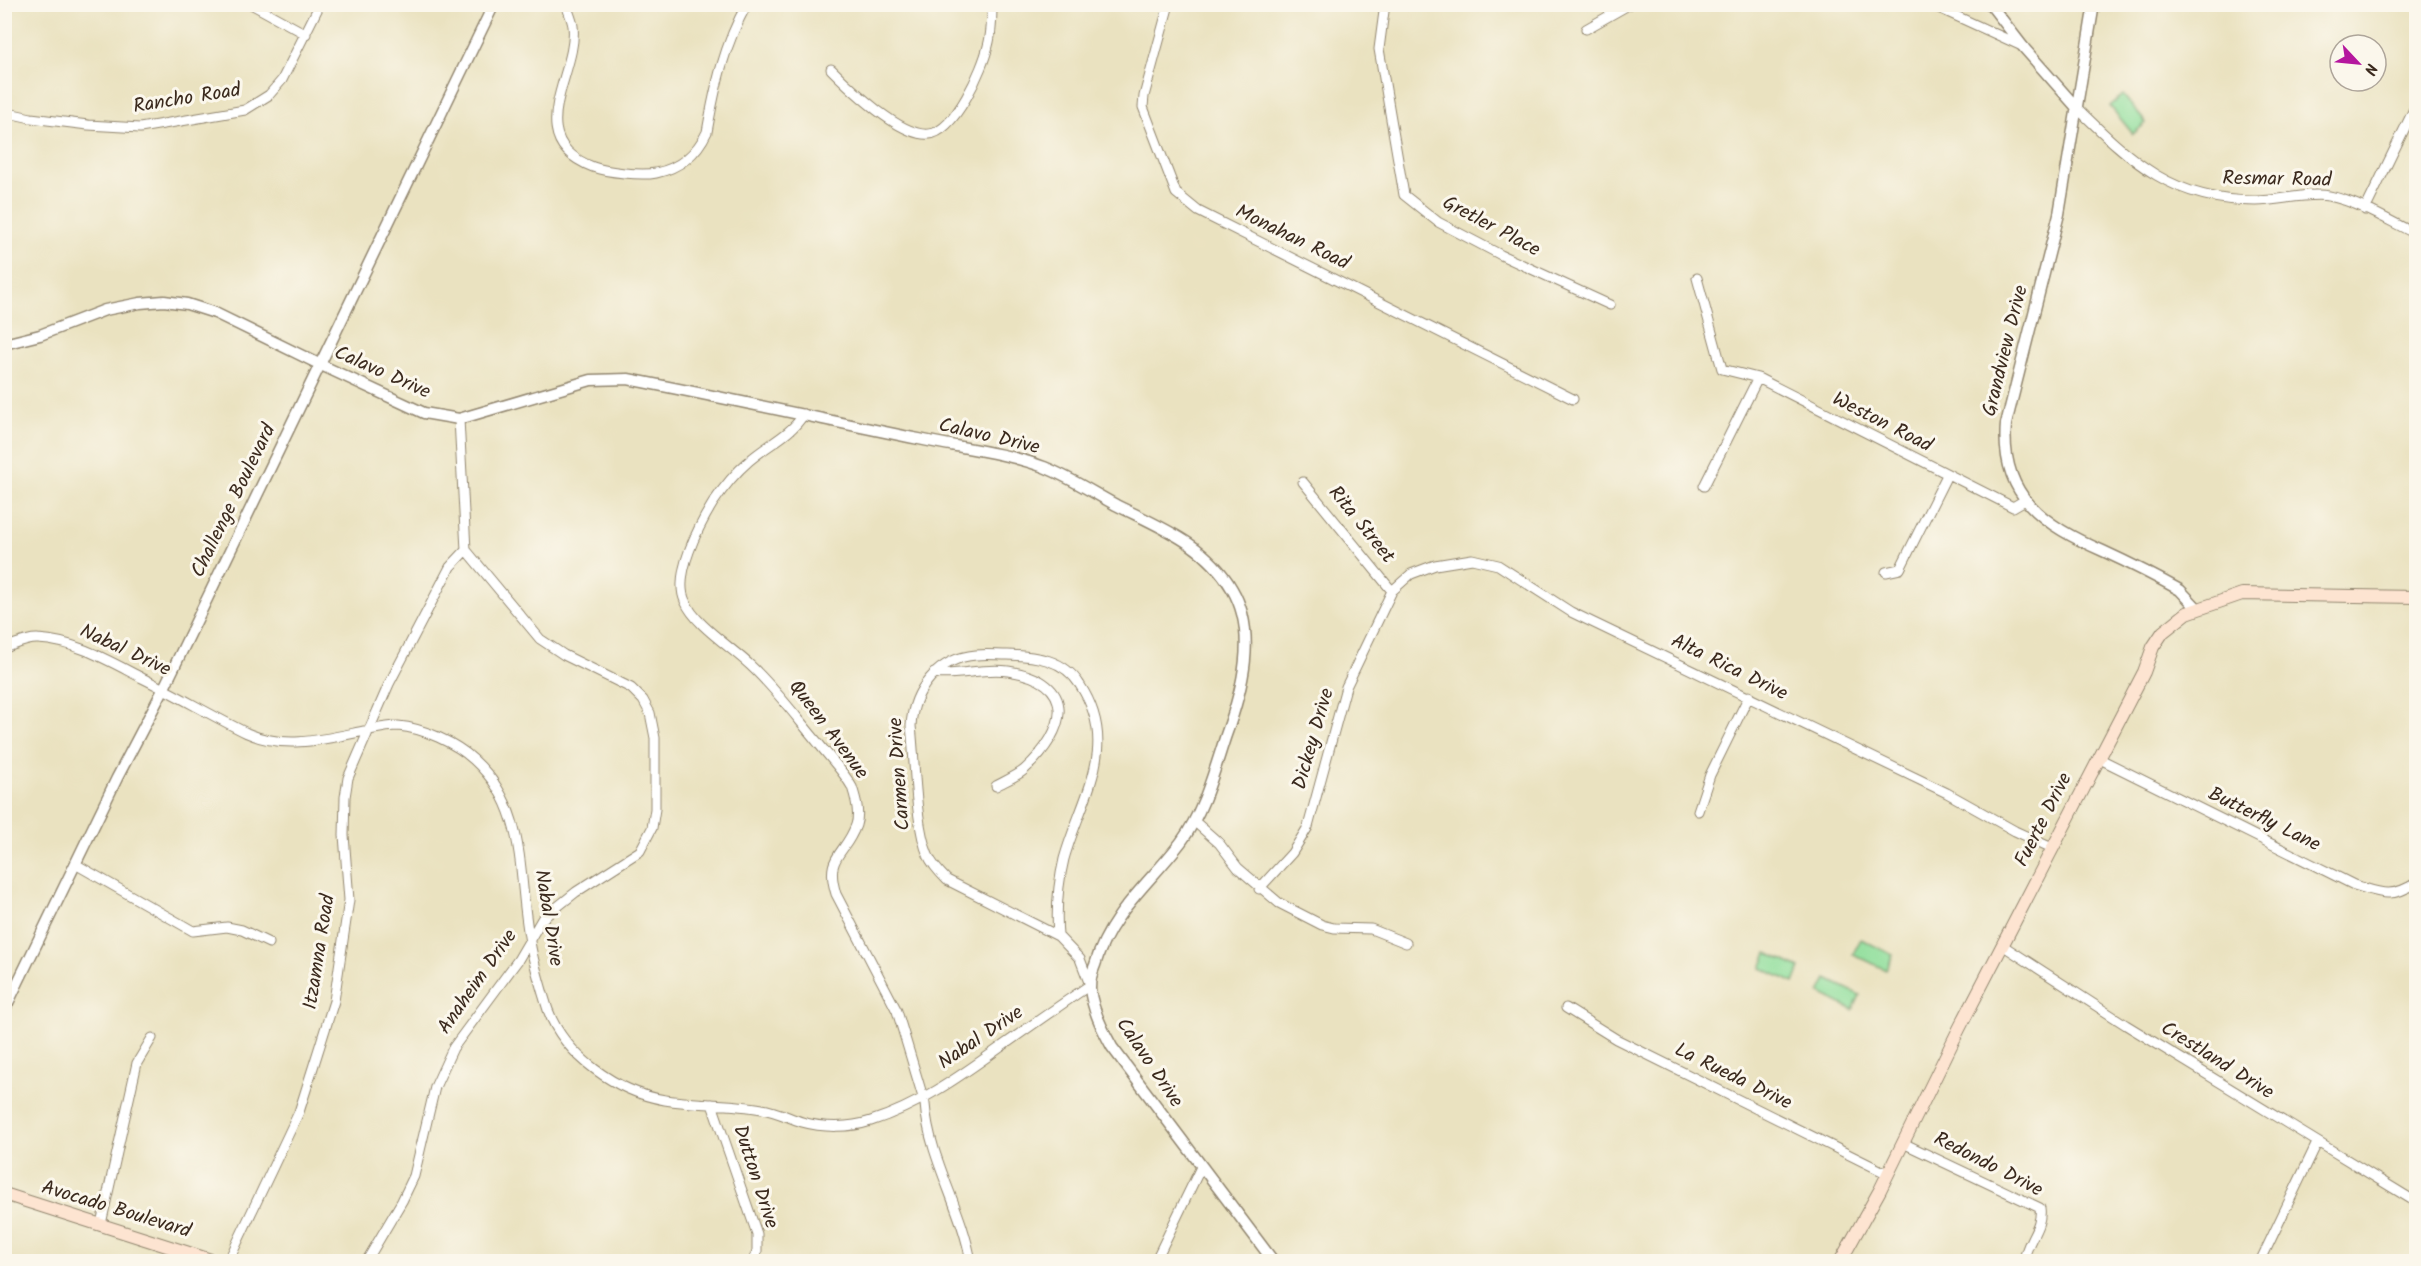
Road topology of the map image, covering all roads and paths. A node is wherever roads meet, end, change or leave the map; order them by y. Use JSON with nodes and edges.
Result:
{"nodes":[{"id":1,"x":251,"y":4,"type":"edge"},
{"id":2,"x":320,"y":4,"type":"edge"},
{"id":3,"x":494,"y":4,"type":"edge"},
{"id":4,"x":566,"y":4,"type":"edge"},
{"id":5,"x":747,"y":4,"type":"edge"},
{"id":6,"x":992,"y":4,"type":"edge"},
{"id":7,"x":1169,"y":4,"type":"edge"},
{"id":8,"x":1385,"y":4,"type":"edge"},
{"id":9,"x":1630,"y":4,"type":"edge"},
{"id":10,"x":1930,"y":4,"type":"edge"},
{"id":11,"x":1990,"y":4,"type":"edge"},
{"id":12,"x":2094,"y":4,"type":"edge"},
{"id":13,"x":1586,"y":29,"type":"dead end"},
{"id":14,"x":306,"y":34,"type":"junction"},
{"id":15,"x":2024,"y":48,"type":"junction"},
{"id":16,"x":831,"y":69,"type":"dead end"},
{"id":17,"x":2416,"y":105,"type":"edge"},
{"id":18,"x":2077,"y":108,"type":"junction"},
{"id":19,"x":4,"y":112,"type":"edge"},
{"id":20,"x":2365,"y":210,"type":"junction"},
{"id":21,"x":2416,"y":234,"type":"edge"},
{"id":22,"x":1697,"y":278,"type":"dead end"},
{"id":23,"x":1610,"y":305,"type":"dead end"},
{"id":24,"x":4,"y":344,"type":"edge"},
{"id":25,"x":321,"y":365,"type":"junction"},
{"id":26,"x":1758,"y":378,"type":"junction"},
{"id":27,"x":1572,"y":399,"type":"dead end"},
{"id":28,"x":804,"y":414,"type":"junction"},
{"id":29,"x":459,"y":419,"type":"junction"},
{"id":30,"x":1947,"y":475,"type":"junction"},
{"id":31,"x":1303,"y":482,"type":"dead end"},
{"id":32,"x":1704,"y":486,"type":"dead end"},
{"id":33,"x":2025,"y":500,"type":"junction"},
{"id":34,"x":466,"y":550,"type":"junction"},
{"id":35,"x":1886,"y":572,"type":"dead end"},
{"id":36,"x":1392,"y":591,"type":"junction"},
{"id":37,"x":2416,"y":597,"type":"edge"},
{"id":38,"x":2197,"y":608,"type":"junction"},
{"id":39,"x":4,"y":648,"type":"edge"},
{"id":40,"x":934,"y":673,"type":"junction"},
{"id":41,"x":164,"y":688,"type":"junction"},
{"id":42,"x":1749,"y":696,"type":"junction"},
{"id":43,"x":370,"y":730,"type":"junction"},
{"id":44,"x":2098,"y":758,"type":"junction"},
{"id":45,"x":996,"y":786,"type":"dead end"},
{"id":46,"x":1698,"y":811,"type":"dead end"},
{"id":47,"x":1194,"y":821,"type":"junction"},
{"id":48,"x":2052,"y":848,"type":"junction"},
{"id":49,"x":77,"y":865,"type":"junction"},
{"id":50,"x":2416,"y":883,"type":"edge"},
{"id":51,"x":1259,"y":888,"type":"junction"},
{"id":52,"x":1058,"y":936,"type":"junction"},
{"id":53,"x":269,"y":943,"type":"dead end"},
{"id":54,"x":530,"y":943,"type":"junction"},
{"id":55,"x":1406,"y":943,"type":"dead end"},
{"id":56,"x":2002,"y":945,"type":"junction"},
{"id":57,"x":1090,"y":985,"type":"junction"},
{"id":58,"x":1566,"y":1008,"type":"dead end"},
{"id":59,"x":4,"y":1011,"type":"edge"},
{"id":60,"x":152,"y":1038,"type":"dead end"},
{"id":61,"x":923,"y":1098,"type":"junction"},
{"id":62,"x":712,"y":1104,"type":"junction"},
{"id":63,"x":1903,"y":1143,"type":"junction"},
{"id":64,"x":2317,"y":1143,"type":"junction"},
{"id":65,"x":1201,"y":1167,"type":"junction"},
{"id":66,"x":1888,"y":1174,"type":"junction"},
{"id":67,"x":4,"y":1194,"type":"edge"},
{"id":68,"x":2416,"y":1202,"type":"edge"},
{"id":69,"x":101,"y":1224,"type":"junction"},
{"id":70,"x":217,"y":1262,"type":"edge"},
{"id":71,"x":228,"y":1262,"type":"edge"},
{"id":72,"x":366,"y":1262,"type":"edge"},
{"id":73,"x":753,"y":1262,"type":"edge"},
{"id":74,"x":971,"y":1262,"type":"edge"},
{"id":75,"x":1155,"y":1262,"type":"edge"},
{"id":76,"x":1274,"y":1262,"type":"edge"},
{"id":77,"x":1840,"y":1262,"type":"edge"},
{"id":78,"x":2024,"y":1262,"type":"edge"},
{"id":79,"x":2260,"y":1262,"type":"edge"}],
"edges":[{"from":1,"to":14,"type":"street"},
{"from":2,"to":14,"type":"street","name":"Rancho Road"},
{"from":3,"to":25,"type":"street","name":"Challenge Boulevard"},
{"from":4,"to":5,"type":"street"},
{"from":6,"to":16,"type":"street"},
{"from":7,"to":27,"type":"street","name":"Monahan Road"},
{"from":8,"to":23,"type":"street","name":"Gretler Place"},
{"from":9,"to":13,"type":"street"},
{"from":10,"to":15,"type":"street"},
{"from":11,"to":15,"type":"street","name":"Resmar Road"},
{"from":12,"to":18,"type":"street","name":"Grandview Drive"},
{"from":14,"to":19,"type":"street","name":"Rancho Road"},
{"from":15,"to":18,"type":"street","name":"Resmar Road"},
{"from":17,"to":20,"type":"street"},
{"from":18,"to":20,"type":"street","name":"Resmar Road"},
{"from":18,"to":33,"type":"street","name":"Grandview Drive"},
{"from":20,"to":21,"type":"street","name":"Resmar Road"},
{"from":22,"to":26,"type":"street","name":"Weston Road"},
{"from":24,"to":25,"type":"street","name":"Calavo Drive"},
{"from":25,"to":29,"type":"street","name":"Calavo Drive"},
{"from":25,"to":41,"type":"street","name":"Challenge Boulevard"},
{"from":26,"to":30,"type":"street","name":"Weston Road"},
{"from":26,"to":32,"type":"street"},
{"from":28,"to":29,"type":"street","name":"Calavo Drive"},
{"from":28,"to":47,"type":"street","name":"Calavo Drive"},
{"from":28,"to":61,"type":"street","name":"Queen Avenue"},
{"from":29,"to":34,"type":"street"},
{"from":30,"to":33,"type":"street","name":"Weston Road"},
{"from":30,"to":35,"type":"street"},
{"from":31,"to":36,"type":"street","name":"Rita Street"},
{"from":33,"to":38,"type":"street","name":"Grandview Drive"},
{"from":34,"to":43,"type":"street","name":"Itzamna Road"},
{"from":34,"to":54,"type":"street","name":"Anaheim Drive"},
{"from":36,"to":42,"type":"street","name":"Alta Rica Drive"},
{"from":36,"to":51,"type":"street","name":"Dickey Drive"},
{"from":37,"to":38,"type":"main road","name":"Fuerte Drive"},
{"from":38,"to":44,"type":"main road","name":"Fuerte Drive"},
{"from":39,"to":41,"type":"street","name":"Nabal Drive"},
{"from":40,"to":45,"type":"street"},
{"from":40,"to":52,"type":"street","name":"Carmen Drive"},
{"from":40,"to":52,"type":"street","name":"Carmen Drive"},
{"from":41,"to":43,"type":"street","name":"Nabal Drive"},
{"from":41,"to":49,"type":"street","name":"Challenge Boulevard"},
{"from":42,"to":46,"type":"street"},
{"from":42,"to":48,"type":"street","name":"Alta Rica Drive"},
{"from":43,"to":54,"type":"street","name":"Nabal Drive"},
{"from":43,"to":71,"type":"street","name":"Itzamna Road"},
{"from":44,"to":48,"type":"main road","name":"Fuerte Drive"},
{"from":44,"to":50,"type":"street","name":"Butterfly Lane"},
{"from":47,"to":51,"type":"street"},
{"from":47,"to":57,"type":"street","name":"Calavo Drive"},
{"from":48,"to":56,"type":"main road","name":"Fuerte Drive"},
{"from":49,"to":53,"type":"street"},
{"from":49,"to":59,"type":"street","name":"Challenge Boulevard"},
{"from":51,"to":55,"type":"street"},
{"from":52,"to":57,"type":"street","name":"Carmen Drive"},
{"from":54,"to":62,"type":"street","name":"Nabal Drive"},
{"from":54,"to":72,"type":"street","name":"Anaheim Drive"},
{"from":56,"to":63,"type":"main road","name":"Fuerte Drive"},
{"from":56,"to":64,"type":"street","name":"Crestland Drive"},
{"from":57,"to":61,"type":"street","name":"Nabal Drive"},
{"from":57,"to":65,"type":"street","name":"Calavo Drive"},
{"from":58,"to":66,"type":"street","name":"La Rueda Drive"},
{"from":60,"to":69,"type":"street"},
{"from":61,"to":62,"type":"street","name":"Nabal Drive"},
{"from":61,"to":74,"type":"street","name":"Queen Avenue"},
{"from":62,"to":73,"type":"street","name":"Dutton Drive"},
{"from":63,"to":66,"type":"main road","name":"Fuerte Drive"},
{"from":63,"to":78,"type":"street","name":"Redondo Drive"},
{"from":64,"to":68,"type":"street","name":"Crestland Drive"},
{"from":64,"to":79,"type":"street"},
{"from":65,"to":75,"type":"street"},
{"from":65,"to":76,"type":"street","name":"Calavo Drive"},
{"from":66,"to":77,"type":"main road","name":"Fuerte Drive"},
{"from":67,"to":69,"type":"main road","name":"Avocado Boulevard"},
{"from":69,"to":70,"type":"main road","name":"Avocado Boulevard"}]}
